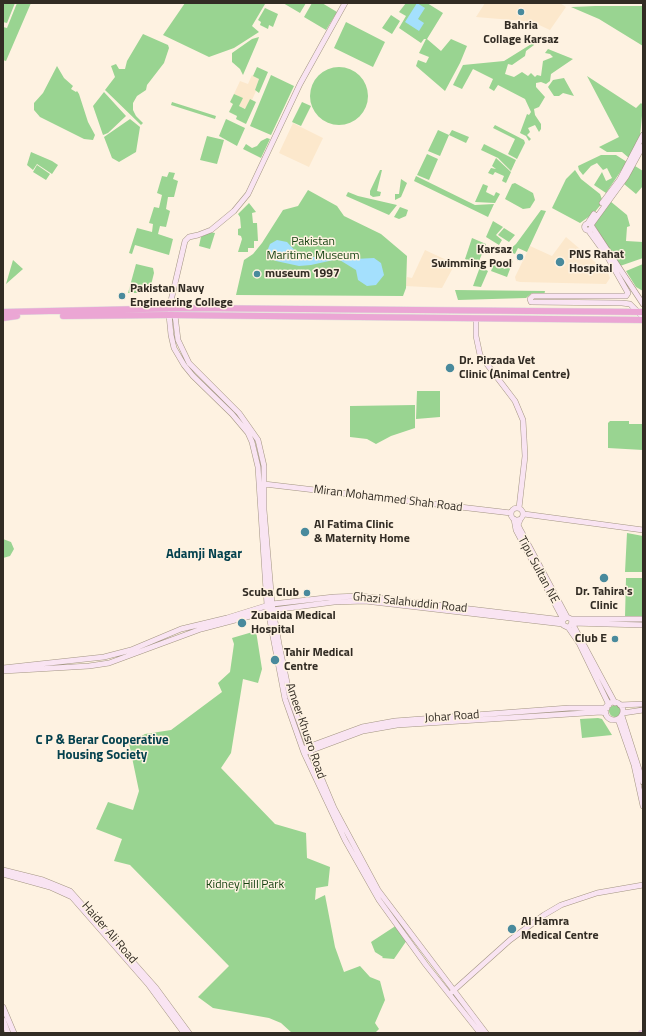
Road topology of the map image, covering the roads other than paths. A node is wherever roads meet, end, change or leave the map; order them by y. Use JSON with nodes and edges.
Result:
{"nodes":[{"id":1,"x":345,"y":3,"type":"edge"},
{"id":2,"x":643,"y":135,"type":"edge"},
{"id":3,"x":643,"y":146,"type":"edge"},
{"id":4,"x":589,"y":224,"type":"junction"},
{"id":5,"x":599,"y":240,"type":"junction"},
{"id":6,"x":643,"y":304,"type":"edge"},
{"id":7,"x":3,"y":312,"type":"edge"},
{"id":8,"x":171,"y":313,"type":"junction"},
{"id":9,"x":642,"y":315,"type":"edge"},
{"id":10,"x":3,"y":317,"type":"edge"},
{"id":11,"x":476,"y":319,"type":"junction"},
{"id":12,"x":262,"y":484,"type":"junction"},
{"id":13,"x":519,"y":508,"type":"junction"},
{"id":14,"x":511,"y":513,"type":"junction"},
{"id":15,"x":524,"y":514,"type":"junction"},
{"id":16,"x":514,"y":519,"type":"junction"},
{"id":17,"x":520,"y":520,"type":"junction"},
{"id":18,"x":643,"y":530,"type":"edge"},
{"id":19,"x":328,"y":600,"type":"junction"},
{"id":20,"x":269,"y":605,"type":"junction"},
{"id":21,"x":270,"y":611,"type":"junction"},
{"id":22,"x":643,"y":619,"type":"edge"},
{"id":23,"x":567,"y":621,"type":"junction"},
{"id":24,"x":643,"y":626,"type":"edge"},
{"id":25,"x":3,"y":668,"type":"edge"},
{"id":26,"x":3,"y":672,"type":"edge"},
{"id":27,"x":618,"y":704,"type":"junction"},
{"id":28,"x":643,"y":704,"type":"edge"},
{"id":29,"x":607,"y":709,"type":"junction"},
{"id":30,"x":643,"y":710,"type":"edge"},
{"id":31,"x":621,"y":716,"type":"junction"},
{"id":32,"x":309,"y":749,"type":"junction"},
{"id":33,"x":303,"y":751,"type":"junction"},
{"id":34,"x":643,"y":782,"type":"edge"},
{"id":35,"x":643,"y":806,"type":"edge"},
{"id":36,"x":3,"y":870,"type":"edge"},
{"id":37,"x":3,"y":874,"type":"edge"},
{"id":38,"x":643,"y":884,"type":"edge"},
{"id":39,"x":451,"y":993,"type":"junction"},
{"id":40,"x":3,"y":1007,"type":"edge"},
{"id":41,"x":3,"y":1020,"type":"edge"},
{"id":42,"x":8,"y":1033,"type":"edge"},
{"id":43,"x":14,"y":1033,"type":"edge"},
{"id":44,"x":184,"y":1033,"type":"edge"},
{"id":45,"x":189,"y":1033,"type":"edge"},
{"id":46,"x":480,"y":1033,"type":"edge"},
{"id":47,"x":486,"y":1033,"type":"edge"}],
"edges":[{"from":1,"to":8,"type":"main road"},
{"from":2,"to":4,"type":"main road"},
{"from":3,"to":4,"type":"main road"},
{"from":4,"to":5,"type":"main road"},
{"from":4,"to":5,"type":"main road"},
{"from":5,"to":6,"type":"main road"},
{"from":5,"to":9,"type":"main road"},
{"from":7,"to":8,"type":"highway"},
{"from":8,"to":9,"type":"highway"},
{"from":8,"to":10,"type":"highway"},
{"from":8,"to":11,"type":"highway"},
{"from":8,"to":12,"type":"main road","name":"Ameer Khusro Road"},
{"from":9,"to":11,"type":"highway"},
{"from":11,"to":13,"type":"main road"},
{"from":12,"to":14,"type":"main road","name":"Miran Mohammed Shah Road"},
{"from":12,"to":20,"type":"main road","name":"Ameer Khusro Road"},
{"from":13,"to":14,"type":"main road"},
{"from":13,"to":15,"type":"main road"},
{"from":14,"to":16,"type":"main road","name":"Tipu Sultan NE"},
{"from":15,"to":17,"type":"main road","name":"Tipu Sultan NE"},
{"from":15,"to":18,"type":"main road"},
{"from":16,"to":17,"type":"main road","name":"Tipu Sultan NE"},
{"from":16,"to":23,"type":"main road","name":"Tipu Sultan NE"},
{"from":17,"to":23,"type":"main road"},
{"from":19,"to":20,"type":"main road","name":"Ghazi Salahuddin Road"},
{"from":19,"to":21,"type":"main road","name":"Ghazi Salahuddin Road"},
{"from":19,"to":23,"type":"main road","name":"Ghazi Salahuddin Road"},
{"from":20,"to":21,"type":"main road","name":"Ameer Khusro Road"},
{"from":20,"to":25,"type":"main road","name":"Ghazi Salahuddin Road"},
{"from":21,"to":26,"type":"main road","name":"Ghazi Salahuddin Road"},
{"from":21,"to":32,"type":"main road","name":"Ameer Khusro Road"},
{"from":21,"to":33,"type":"main road","name":"Ameer Khusro Road"},
{"from":22,"to":23,"type":"main road","name":"Ghazi Salahuddin Road"},
{"from":23,"to":24,"type":"main road","name":"Ghazi Salahuddin Road"},
{"from":23,"to":27,"type":"main road"},
{"from":23,"to":29,"type":"main road"},
{"from":27,"to":28,"type":"main road"},
{"from":27,"to":29,"type":"main road"},
{"from":27,"to":31,"type":"main road"},
{"from":29,"to":31,"type":"main road"},
{"from":29,"to":32,"type":"main road","name":"Johar Road"},
{"from":30,"to":31,"type":"main road"},
{"from":31,"to":34,"type":"main road"},
{"from":31,"to":35,"type":"main road"},
{"from":32,"to":33,"type":"main road","name":"Johar Road"},
{"from":32,"to":39,"type":"main road","name":"Ameer Khusro Road"},
{"from":33,"to":39,"type":"main road","name":"Ameer Khusro Road"},
{"from":36,"to":45,"type":"main road","name":"Haider Ali Road"},
{"from":37,"to":44,"type":"main road","name":"Haider Ali Road"},
{"from":38,"to":39,"type":"main road"},
{"from":39,"to":46,"type":"main road","name":"Ameer Khusro Road"},
{"from":39,"to":47,"type":"main road","name":"Ameer Khusro Road"},
{"from":40,"to":43,"type":"main road"},
{"from":41,"to":42,"type":"main road"}]}
